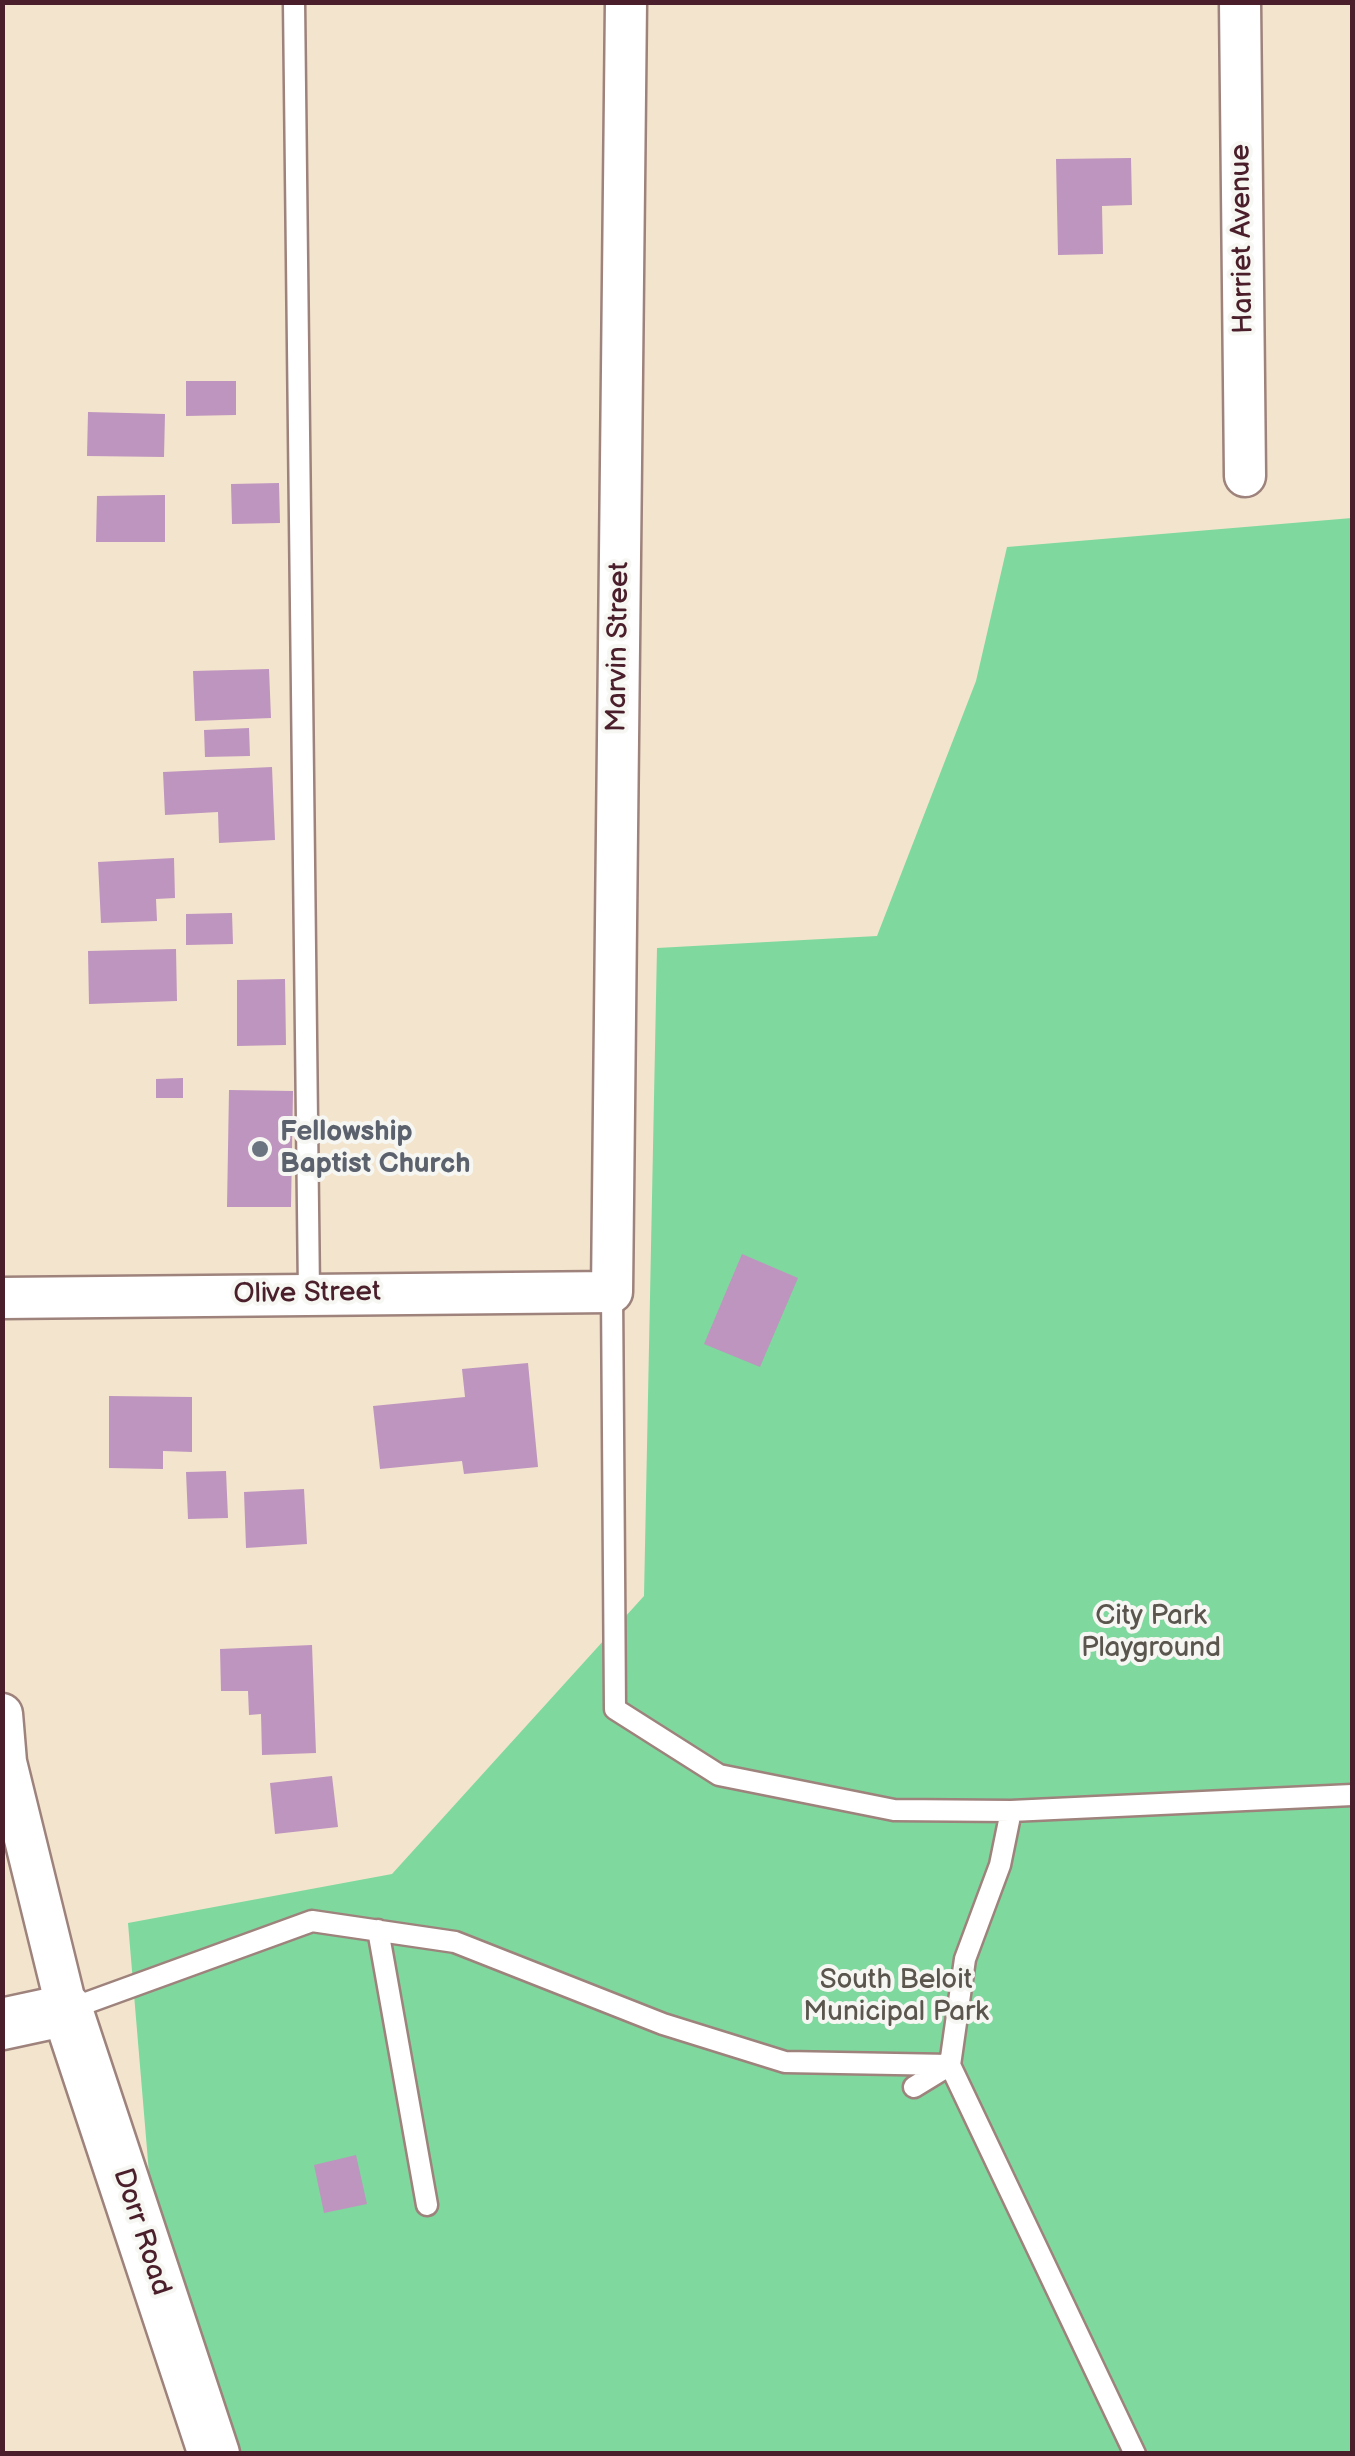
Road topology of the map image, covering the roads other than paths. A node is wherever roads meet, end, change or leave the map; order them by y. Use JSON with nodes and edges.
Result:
{"nodes":[{"id":1,"x":294,"y":2,"type":"edge"},
{"id":2,"x":626,"y":2,"type":"edge"},
{"id":3,"x":1240,"y":2,"type":"edge"},
{"id":4,"x":1245,"y":476,"type":"dead end"},
{"id":5,"x":612,"y":1292,"type":"junction"},
{"id":6,"x":310,"y":1293,"type":"junction"},
{"id":7,"x":2,"y":1298,"type":"edge"},
{"id":8,"x":2,"y":1714,"type":"edge"},
{"id":9,"x":1352,"y":1795,"type":"edge"},
{"id":10,"x":1011,"y":1811,"type":"junction"},
{"id":11,"x":378,"y":1930,"type":"junction"},
{"id":12,"x":67,"y":2010,"type":"junction"},
{"id":13,"x":2,"y":2024,"type":"edge"},
{"id":14,"x":950,"y":2065,"type":"junction"},
{"id":15,"x":914,"y":2086,"type":"dead end"},
{"id":16,"x":427,"y":2205,"type":"dead end"},
{"id":17,"x":214,"y":2454,"type":"edge"},
{"id":18,"x":1135,"y":2454,"type":"edge"}],
"edges":[{"from":1,"to":6,"type":"lane"},
{"from":2,"to":5,"type":"street","name":"Marvin Street"},
{"from":3,"to":4,"type":"street","name":"Harriet Avenue"},
{"from":5,"to":6,"type":"street","name":"Olive Street"},
{"from":5,"to":10,"type":"lane"},
{"from":6,"to":7,"type":"street","name":"Olive Street"},
{"from":8,"to":12,"type":"street"},
{"from":9,"to":10,"type":"lane"},
{"from":10,"to":14,"type":"lane"},
{"from":11,"to":12,"type":"lane"},
{"from":11,"to":14,"type":"lane"},
{"from":11,"to":16,"type":"lane"},
{"from":12,"to":13,"type":"street"},
{"from":12,"to":17,"type":"street","name":"Dorr Road"},
{"from":14,"to":15,"type":"lane"},
{"from":14,"to":18,"type":"lane"}]}
